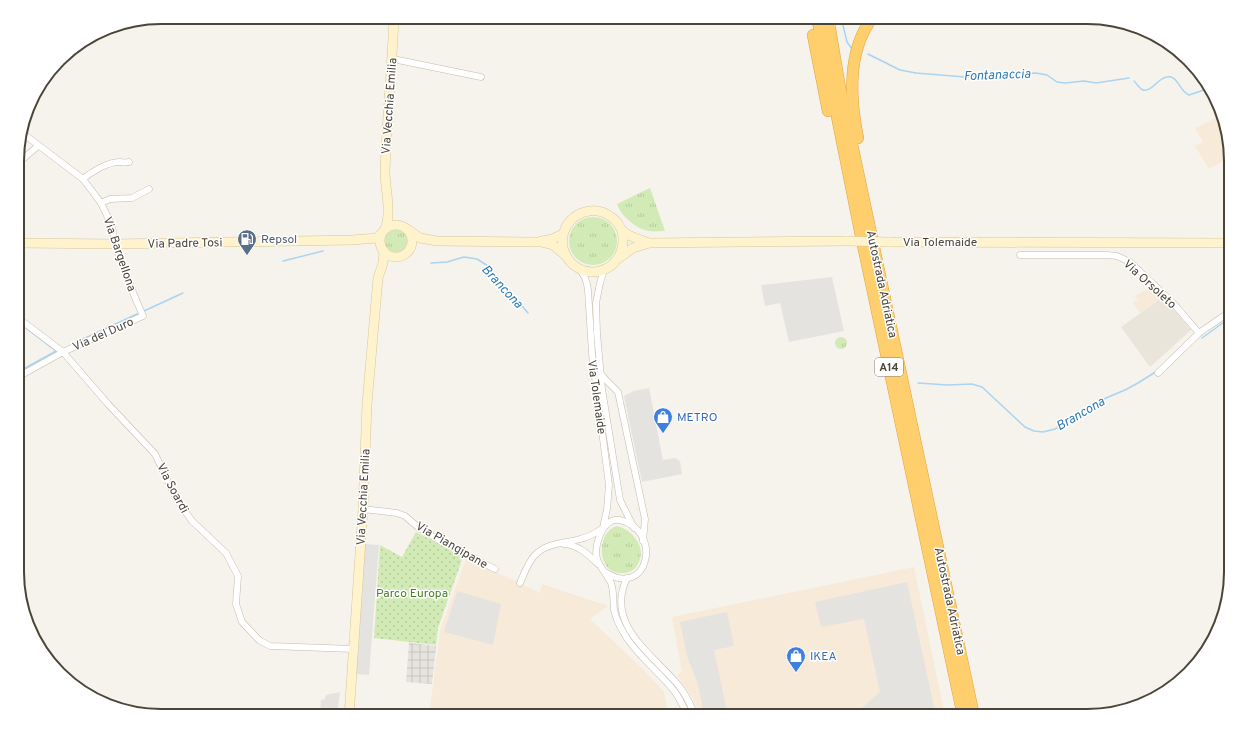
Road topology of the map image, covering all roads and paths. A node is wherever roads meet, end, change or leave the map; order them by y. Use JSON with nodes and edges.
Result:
{"nodes":[{"id":1,"x":394,"y":24,"type":"edge"},
{"id":2,"x":811,"y":24,"type":"edge"},
{"id":3,"x":818,"y":24,"type":"edge"},
{"id":4,"x":829,"y":24,"type":"edge"},
{"id":5,"x":868,"y":24,"type":"edge"},
{"id":6,"x":392,"y":59,"type":"junction"},
{"id":7,"x":481,"y":77,"type":"dead end"},
{"id":8,"x":27,"y":136,"type":"edge"},
{"id":9,"x":38,"y":146,"type":"junction"},
{"id":10,"x":24,"y":157,"type":"edge"},
{"id":11,"x":129,"y":162,"type":"dead end"},
{"id":12,"x":83,"y":179,"type":"junction"},
{"id":13,"x":149,"y":188,"type":"dead end"},
{"id":14,"x":386,"y":195,"type":"junction"},
{"id":15,"x":101,"y":203,"type":"junction"},
{"id":16,"x":404,"y":227,"type":"junction"},
{"id":17,"x":622,"y":230,"type":"junction"},
{"id":18,"x":860,"y":231,"type":"junction"},
{"id":19,"x":383,"y":232,"type":"junction"},
{"id":20,"x":563,"y":234,"type":"junction"},
{"id":21,"x":352,"y":240,"type":"junction"},
{"id":22,"x":437,"y":241,"type":"junction"},
{"id":23,"x":538,"y":242,"type":"junction"},
{"id":24,"x":24,"y":243,"type":"edge"},
{"id":25,"x":649,"y":243,"type":"junction"},
{"id":26,"x":1224,"y":243,"type":"edge"},
{"id":27,"x":115,"y":244,"type":"junction"},
{"id":28,"x":382,"y":250,"type":"junction"},
{"id":29,"x":407,"y":252,"type":"junction"},
{"id":30,"x":565,"y":255,"type":"junction"},
{"id":31,"x":1020,"y":255,"type":"dead end"},
{"id":32,"x":395,"y":257,"type":"junction"},
{"id":33,"x":619,"y":258,"type":"junction"},
{"id":34,"x":578,"y":268,"type":"junction"},
{"id":35,"x":604,"y":270,"type":"junction"},
{"id":36,"x":378,"y":278,"type":"junction"},
{"id":37,"x":888,"y":310,"type":"junction"},
{"id":38,"x":143,"y":316,"type":"joint"},
{"id":39,"x":1224,"y":316,"type":"edge"},
{"id":40,"x":24,"y":323,"type":"edge"},
{"id":41,"x":1199,"y":333,"type":"junction"},
{"id":42,"x":63,"y":352,"type":"junction"},
{"id":43,"x":24,"y":373,"type":"edge"},
{"id":44,"x":601,"y":373,"type":"junction"},
{"id":45,"x":1158,"y":373,"type":"dead end"},
{"id":46,"x":363,"y":509,"type":"junction"},
{"id":47,"x":603,"y":528,"type":"junction"},
{"id":48,"x":635,"y":528,"type":"junction"},
{"id":49,"x":643,"y":541,"type":"junction"},
{"id":50,"x":558,"y":543,"type":"junction"},
{"id":51,"x":600,"y":566,"type":"junction"},
{"id":52,"x":495,"y":569,"type":"dead end"},
{"id":53,"x":605,"y":572,"type":"junction"},
{"id":54,"x":627,"y":578,"type":"junction"},
{"id":55,"x":520,"y":583,"type":"dead end"},
{"id":56,"x":354,"y":649,"type":"junction"},
{"id":57,"x":350,"y":709,"type":"edge"},
{"id":58,"x":684,"y":709,"type":"edge"},
{"id":59,"x":692,"y":709,"type":"edge"},
{"id":60,"x":962,"y":709,"type":"edge"},
{"id":61,"x":973,"y":709,"type":"edge"}],
"edges":[{"from":1,"to":6,"type":"main road","name":"Via Vecchia Emilia"},
{"from":2,"to":18,"type":"highway"},
{"from":3,"to":18,"type":"highway","name":"Autostrada Adriatica","number":"A14"},
{"from":4,"to":37,"type":"highway","name":"Autostrada Adriatica","number":"A14"},
{"from":5,"to":37,"type":"highway"},
{"from":6,"to":7,"type":"street"},
{"from":6,"to":14,"type":"main road","name":"Via Vecchia Emilia"},
{"from":8,"to":9,"type":"street","name":"Via Bargellona"},
{"from":9,"to":10,"type":"street"},
{"from":9,"to":12,"type":"street","name":"Via Bargellona"},
{"from":11,"to":12,"type":"street"},
{"from":12,"to":15,"type":"street","name":"Via Bargellona"},
{"from":13,"to":15,"type":"street"},
{"from":14,"to":16,"type":"main road"},
{"from":14,"to":19,"type":"main road","name":"Via Vecchia Emilia"},
{"from":15,"to":27,"type":"street","name":"Via Bargellona"},
{"from":16,"to":19,"type":"main road"},
{"from":16,"to":22,"type":"main road","name":"Via Tolemaide"},
{"from":16,"to":29,"type":"main road"},
{"from":17,"to":20,"type":"main road","name":"Via Tolemaide"},
{"from":17,"to":25,"type":"main road","name":"Via Tolemaide"},
{"from":17,"to":33,"type":"main road"},
{"from":18,"to":60,"type":"highway","name":"Autostrada Adriatica","number":"A14"},
{"from":19,"to":21,"type":"main road"},
{"from":19,"to":28,"type":"main road"},
{"from":20,"to":23,"type":"main road","name":"Via Tolemaide"},
{"from":20,"to":30,"type":"main road"},
{"from":21,"to":27,"type":"main road","name":"Via Padre Tosi"},
{"from":21,"to":28,"type":"main road"},
{"from":22,"to":23,"type":"main road","name":"Via Tolemaide"},
{"from":22,"to":29,"type":"main road","name":"Via Tolemaide"},
{"from":23,"to":30,"type":"main road","name":"Via Tolemaide"},
{"from":24,"to":27,"type":"main road","name":"Via Padre Tosi"},
{"from":25,"to":26,"type":"main road","name":"Via Tolemaide","bridge":true},
{"from":25,"to":33,"type":"main road","name":"Via Tolemaide"},
{"from":27,"to":38,"type":"street","name":"Via Bargellona"},
{"from":28,"to":32,"type":"main road"},
{"from":28,"to":36,"type":"main road","name":"Via Vecchia Emilia"},
{"from":29,"to":32,"type":"main road","name":"Via Tolemaide"},
{"from":30,"to":34,"type":"main road","name":"Via Tolemaide"},
{"from":31,"to":41,"type":"street","name":"Via Orsoleto"},
{"from":32,"to":36,"type":"main road"},
{"from":33,"to":35,"type":"main road","name":"Via Tolemaide"},
{"from":34,"to":35,"type":"main road"},
{"from":34,"to":47,"type":"street","name":"Via Tolemaide"},
{"from":35,"to":44,"type":"street","name":"Via Tolemaide"},
{"from":36,"to":46,"type":"main road","name":"Via Vecchia Emilia"},
{"from":37,"to":61,"type":"highway","name":"Autostrada Adriatica","number":"A14"},
{"from":38,"to":42,"type":"street","name":"Via del Duro"},
{"from":39,"to":41,"type":"street"},
{"from":40,"to":42,"type":"street","name":"Via Soardi"},
{"from":41,"to":45,"type":"street"},
{"from":42,"to":43,"type":"street","name":"Via del Duro"},
{"from":42,"to":56,"type":"street","name":"Via Soardi"},
{"from":44,"to":48,"type":"street","name":"Via Tolemaide"},
{"from":44,"to":49,"type":"street"},
{"from":46,"to":52,"type":"street","name":"Via Piangipane"},
{"from":46,"to":56,"type":"main road","name":"Via Vecchia Emilia"},
{"from":47,"to":48,"type":"street"},
{"from":47,"to":50,"type":"street"},
{"from":47,"to":51,"type":"street","name":"Via Tolemaide"},
{"from":48,"to":49,"type":"street","name":"Via Tolemaide"},
{"from":49,"to":54,"type":"street","name":"Via Tolemaide"},
{"from":50,"to":51,"type":"street"},
{"from":50,"to":55,"type":"street"},
{"from":51,"to":53,"type":"street"},
{"from":53,"to":54,"type":"street"},
{"from":53,"to":58,"type":"street"},
{"from":54,"to":59,"type":"street"},
{"from":56,"to":57,"type":"main road","name":"Via Vecchia Emilia"}]}
